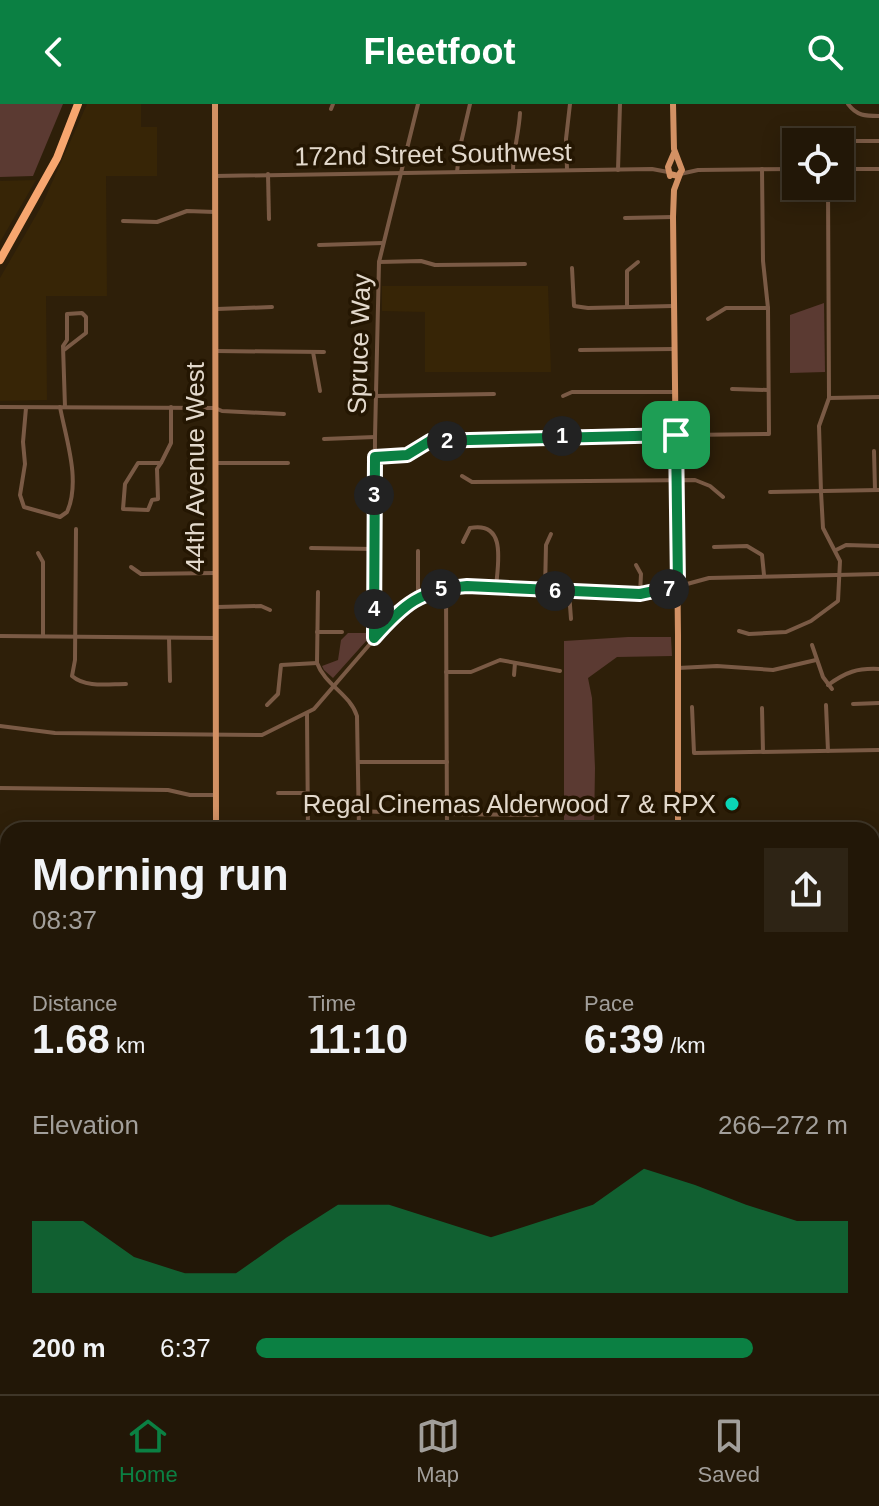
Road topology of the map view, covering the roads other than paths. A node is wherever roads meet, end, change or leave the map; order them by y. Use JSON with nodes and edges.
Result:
{"nodes":[{"id":1,"x":78,"y":104,"type":"edge"},
{"id":2,"x":215,"y":104,"type":"edge"},
{"id":3,"x":418,"y":104,"type":"edge"},
{"id":4,"x":470,"y":104,"type":"edge"},
{"id":5,"x":570,"y":104,"type":"edge"},
{"id":6,"x":620,"y":104,"type":"edge"},
{"id":7,"x":673,"y":104,"type":"edge"},
{"id":8,"x":848,"y":104,"type":"edge"},
{"id":9,"x":520,"y":113,"type":"dead end"},
{"id":10,"x":879,"y":116,"type":"edge"},
{"id":11,"x":854,"y":141,"type":"edge"},
{"id":12,"x":879,"y":141,"type":"edge"},
{"id":13,"x":674,"y":149,"type":"junction"},
{"id":14,"x":680,"y":165,"type":"junction"},
{"id":15,"x":670,"y":169,"type":"junction"},
{"id":16,"x":762,"y":169,"type":"junction"},
{"id":17,"x":782,"y":169,"type":"edge"},
{"id":18,"x":854,"y":169,"type":"edge"},
{"id":19,"x":879,"y":169,"type":"edge"},
{"id":20,"x":567,"y":170,"type":"junction"},
{"id":21,"x":618,"y":170,"type":"junction"},
{"id":22,"x":698,"y":170,"type":"junction"},
{"id":23,"x":513,"y":171,"type":"junction"},
{"id":24,"x":457,"y":172,"type":"junction"},
{"id":25,"x":401,"y":173,"type":"junction"},
{"id":26,"x":268,"y":174,"type":"junction"},
{"id":27,"x":680,"y":174,"type":"junction"},
{"id":28,"x":215,"y":176,"type":"junction"},
{"id":29,"x":674,"y":190,"type":"junction"},
{"id":30,"x":828,"y":200,"type":"edge"},
{"id":31,"x":215,"y":212,"type":"junction"},
{"id":32,"x":673,"y":217,"type":"junction"},
{"id":33,"x":625,"y":218,"type":"dead end"},
{"id":34,"x":269,"y":219,"type":"dead end"},
{"id":35,"x":123,"y":221,"type":"dead end"},
{"id":36,"x":383,"y":243,"type":"junction"},
{"id":37,"x":319,"y":245,"type":"dead end"},
{"id":38,"x":0,"y":260,"type":"edge"},
{"id":39,"x":379,"y":262,"type":"junction"},
{"id":40,"x":638,"y":262,"type":"dead end"},
{"id":41,"x":525,"y":264,"type":"dead end"},
{"id":42,"x":572,"y":268,"type":"dead end"},
{"id":43,"x":627,"y":306,"type":"junction"},
{"id":44,"x":673,"y":306,"type":"junction"},
{"id":45,"x":272,"y":307,"type":"dead end"},
{"id":46,"x":768,"y":308,"type":"junction"},
{"id":47,"x":214,"y":309,"type":"junction"},
{"id":48,"x":708,"y":319,"type":"dead end"},
{"id":49,"x":674,"y":349,"type":"junction"},
{"id":50,"x":64,"y":350,"type":"junction"},
{"id":51,"x":580,"y":350,"type":"dead end"},
{"id":52,"x":215,"y":351,"type":"junction"},
{"id":53,"x":313,"y":352,"type":"junction"},
{"id":54,"x":324,"y":352,"type":"dead end"},
{"id":55,"x":732,"y":389,"type":"dead end"},
{"id":56,"x":768,"y":390,"type":"junction"},
{"id":57,"x":320,"y":391,"type":"dead end"},
{"id":58,"x":675,"y":392,"type":"junction"},
{"id":59,"x":494,"y":394,"type":"dead end"},
{"id":60,"x":376,"y":396,"type":"junction"},
{"id":61,"x":563,"y":396,"type":"dead end"},
{"id":62,"x":879,"y":397,"type":"edge"},
{"id":63,"x":829,"y":398,"type":"junction"},
{"id":64,"x":0,"y":407,"type":"edge"},
{"id":65,"x":26,"y":407,"type":"junction"},
{"id":66,"x":62,"y":407,"type":"junction"},
{"id":67,"x":171,"y":407,"type":"junction"},
{"id":68,"x":215,"y":408,"type":"junction"},
{"id":69,"x":284,"y":414,"type":"dead end"},
{"id":70,"x":676,"y":435,"type":"junction"},
{"id":71,"x":375,"y":437,"type":"junction"},
{"id":72,"x":324,"y":439,"type":"dead end"},
{"id":73,"x":874,"y":451,"type":"dead end"},
{"id":74,"x":375,"y":457,"type":"junction"},
{"id":75,"x":161,"y":463,"type":"junction"},
{"id":76,"x":215,"y":463,"type":"junction"},
{"id":77,"x":288,"y":463,"type":"dead end"},
{"id":78,"x":462,"y":476,"type":"dead end"},
{"id":79,"x":677,"y":479,"type":"junction"},
{"id":80,"x":877,"y":490,"type":"edge"},
{"id":81,"x":770,"y":492,"type":"dead end"},
{"id":82,"x":821,"y":492,"type":"junction"},
{"id":83,"x":723,"y":497,"type":"dead end"},
{"id":84,"x":76,"y":529,"type":"dead end"},
{"id":85,"x":551,"y":534,"type":"dead end"},
{"id":86,"x":464,"y":539,"type":"dead end"},
{"id":87,"x":879,"y":546,"type":"edge"},
{"id":88,"x":714,"y":547,"type":"dead end"},
{"id":89,"x":311,"y":548,"type":"dead end"},
{"id":90,"x":374,"y":549,"type":"junction"},
{"id":91,"x":836,"y":550,"type":"junction"},
{"id":92,"x":418,"y":551,"type":"dead end"},
{"id":93,"x":38,"y":553,"type":"dead end"},
{"id":94,"x":636,"y":565,"type":"dead end"},
{"id":95,"x":131,"y":567,"type":"dead end"},
{"id":96,"x":215,"y":573,"type":"junction"},
{"id":97,"x":841,"y":573,"type":"junction"},
{"id":98,"x":879,"y":574,"type":"edge"},
{"id":99,"x":764,"y":575,"type":"junction"},
{"id":100,"x":678,"y":586,"type":"junction"},
{"id":101,"x":496,"y":587,"type":"junction"},
{"id":102,"x":446,"y":588,"type":"junction"},
{"id":103,"x":545,"y":590,"type":"junction"},
{"id":104,"x":318,"y":592,"type":"dead end"},
{"id":105,"x":569,"y":592,"type":"junction"},
{"id":106,"x":640,"y":594,"type":"junction"},
{"id":107,"x":418,"y":596,"type":"junction"},
{"id":108,"x":215,"y":607,"type":"junction"},
{"id":109,"x":270,"y":610,"type":"dead end"},
{"id":110,"x":571,"y":619,"type":"dead end"},
{"id":111,"x":739,"y":631,"type":"dead end"},
{"id":112,"x":317,"y":632,"type":"junction"},
{"id":113,"x":342,"y":632,"type":"dead end"},
{"id":114,"x":0,"y":636,"type":"edge"},
{"id":115,"x":43,"y":636,"type":"junction"},
{"id":116,"x":75,"y":637,"type":"junction"},
{"id":117,"x":169,"y":638,"type":"junction"},
{"id":118,"x":215,"y":638,"type":"junction"},
{"id":119,"x":374,"y":638,"type":"junction"},
{"id":120,"x":812,"y":645,"type":"dead end"},
{"id":121,"x":816,"y":660,"type":"junction"},
{"id":122,"x":317,"y":663,"type":"junction"},
{"id":123,"x":515,"y":663,"type":"junction"},
{"id":124,"x":678,"y":668,"type":"junction"},
{"id":125,"x":879,"y":669,"type":"edge"},
{"id":126,"x":560,"y":671,"type":"dead end"},
{"id":127,"x":446,"y":672,"type":"junction"},
{"id":128,"x":514,"y":675,"type":"dead end"},
{"id":129,"x":170,"y":681,"type":"dead end"},
{"id":130,"x":126,"y":684,"type":"dead end"},
{"id":131,"x":335,"y":687,"type":"junction"},
{"id":132,"x":879,"y":703,"type":"edge"},
{"id":133,"x":853,"y":704,"type":"dead end"},
{"id":134,"x":267,"y":705,"type":"dead end"},
{"id":135,"x":826,"y":705,"type":"dead end"},
{"id":136,"x":692,"y":707,"type":"dead end"},
{"id":137,"x":762,"y":708,"type":"dead end"},
{"id":138,"x":307,"y":714,"type":"junction"},
{"id":139,"x":0,"y":726,"type":"edge"},
{"id":140,"x":216,"y":735,"type":"junction"},
{"id":141,"x":879,"y":750,"type":"edge"},
{"id":142,"x":828,"y":751,"type":"junction"},
{"id":143,"x":763,"y":752,"type":"junction"},
{"id":144,"x":358,"y":762,"type":"junction"},
{"id":145,"x":447,"y":762,"type":"junction"},
{"id":146,"x":0,"y":788,"type":"edge"},
{"id":147,"x":278,"y":793,"type":"dead end"},
{"id":148,"x":308,"y":793,"type":"junction"},
{"id":149,"x":216,"y":795,"type":"junction"},
{"id":150,"x":358,"y":811,"type":"junction"},
{"id":151,"x":383,"y":812,"type":"dead end"},
{"id":152,"x":447,"y":814,"type":"junction"},
{"id":153,"x":538,"y":815,"type":"dead end"},
{"id":154,"x":216,"y":822,"type":"edge"},
{"id":155,"x":308,"y":822,"type":"edge"},
{"id":156,"x":359,"y":822,"type":"edge"},
{"id":157,"x":447,"y":822,"type":"edge"},
{"id":158,"x":678,"y":822,"type":"edge"}],
"edges":[{"from":1,"to":38,"type":"highway"},
{"from":2,"to":28,"type":"main road","name":"44th Avenue West"},
{"from":3,"to":25,"type":"street","name":"Spruce Way"},
{"from":4,"to":24,"type":"street"},
{"from":5,"to":20,"type":"street"},
{"from":6,"to":21,"type":"street"},
{"from":7,"to":13,"type":"main road"},
{"from":8,"to":10,"type":"street"},
{"from":9,"to":23,"type":"street"},
{"from":11,"to":12,"type":"street"},
{"from":13,"to":14,"type":"main road"},
{"from":13,"to":15,"type":"main road"},
{"from":14,"to":15,"type":"main road"},
{"from":14,"to":22,"type":"street"},
{"from":14,"to":27,"type":"main road"},
{"from":15,"to":21,"type":"street","name":"172nd Street Southwest"},
{"from":15,"to":27,"type":"main road"},
{"from":15,"to":29,"type":"main road"},
{"from":16,"to":17,"type":"street"},
{"from":16,"to":22,"type":"street"},
{"from":16,"to":46,"type":"street"},
{"from":18,"to":19,"type":"street"},
{"from":20,"to":21,"type":"street","name":"172nd Street Southwest"},
{"from":20,"to":23,"type":"street","name":"172nd Street Southwest"},
{"from":22,"to":27,"type":"street"},
{"from":23,"to":24,"type":"street","name":"172nd Street Southwest"},
{"from":24,"to":25,"type":"street","name":"172nd Street Southwest"},
{"from":25,"to":26,"type":"street","name":"172nd Street Southwest"},
{"from":25,"to":36,"type":"street","name":"Spruce Way"},
{"from":26,"to":28,"type":"street","name":"172nd Street Southwest"},
{"from":26,"to":34,"type":"street"},
{"from":27,"to":29,"type":"main road"},
{"from":28,"to":31,"type":"main road","name":"44th Avenue West"},
{"from":29,"to":32,"type":"main road"},
{"from":30,"to":63,"type":"street"},
{"from":31,"to":35,"type":"street"},
{"from":31,"to":47,"type":"main road","name":"44th Avenue West"},
{"from":32,"to":33,"type":"street"},
{"from":32,"to":44,"type":"main road"},
{"from":36,"to":37,"type":"street"},
{"from":36,"to":39,"type":"street","name":"Spruce Way"},
{"from":39,"to":41,"type":"street"},
{"from":39,"to":60,"type":"street","name":"Spruce Way"},
{"from":40,"to":43,"type":"street"},
{"from":42,"to":43,"type":"street"},
{"from":43,"to":44,"type":"street"},
{"from":44,"to":49,"type":"main road"},
{"from":45,"to":47,"type":"street"},
{"from":46,"to":48,"type":"street"},
{"from":46,"to":56,"type":"street"},
{"from":47,"to":52,"type":"main road","name":"44th Avenue West"},
{"from":49,"to":51,"type":"street"},
{"from":49,"to":58,"type":"main road"},
{"from":50,"to":50,"type":"street"},
{"from":50,"to":66,"type":"street"},
{"from":52,"to":53,"type":"street"},
{"from":52,"to":68,"type":"main road","name":"44th Avenue West"},
{"from":53,"to":54,"type":"street"},
{"from":53,"to":57,"type":"street"},
{"from":55,"to":56,"type":"street"},
{"from":56,"to":70,"type":"street"},
{"from":58,"to":61,"type":"street"},
{"from":58,"to":70,"type":"main road"},
{"from":59,"to":60,"type":"street"},
{"from":60,"to":71,"type":"street","name":"Spruce Way"},
{"from":62,"to":63,"type":"street"},
{"from":63,"to":82,"type":"street"},
{"from":64,"to":65,"type":"street"},
{"from":65,"to":66,"type":"street"},
{"from":65,"to":66,"type":"street"},
{"from":66,"to":67,"type":"street"},
{"from":67,"to":68,"type":"street"},
{"from":67,"to":75,"type":"street"},
{"from":68,"to":69,"type":"street"},
{"from":68,"to":76,"type":"main road","name":"44th Avenue West"},
{"from":70,"to":74,"type":"street"},
{"from":70,"to":79,"type":"main road"},
{"from":71,"to":72,"type":"street"},
{"from":71,"to":74,"type":"street","name":"Spruce Way"},
{"from":73,"to":80,"type":"street"},
{"from":74,"to":90,"type":"street","name":"Spruce Way"},
{"from":75,"to":75,"type":"street"},
{"from":76,"to":77,"type":"street"},
{"from":76,"to":96,"type":"main road","name":"44th Avenue West"},
{"from":78,"to":79,"type":"street"},
{"from":79,"to":83,"type":"street"},
{"from":79,"to":100,"type":"main road"},
{"from":80,"to":82,"type":"street"},
{"from":81,"to":82,"type":"street"},
{"from":82,"to":91,"type":"street"},
{"from":84,"to":116,"type":"street"},
{"from":85,"to":103,"type":"street"},
{"from":86,"to":101,"type":"street"},
{"from":87,"to":91,"type":"street"},
{"from":88,"to":99,"type":"street"},
{"from":89,"to":90,"type":"street"},
{"from":90,"to":119,"type":"street","name":"Spruce Way"},
{"from":91,"to":97,"type":"street"},
{"from":92,"to":107,"type":"street"},
{"from":93,"to":115,"type":"street"},
{"from":94,"to":106,"type":"street"},
{"from":95,"to":96,"type":"street"},
{"from":96,"to":108,"type":"main road","name":"44th Avenue West"},
{"from":97,"to":98,"type":"street"},
{"from":97,"to":99,"type":"street"},
{"from":97,"to":111,"type":"street"},
{"from":99,"to":100,"type":"street"},
{"from":100,"to":106,"type":"street"},
{"from":100,"to":124,"type":"main road"},
{"from":101,"to":102,"type":"street"},
{"from":101,"to":103,"type":"street"},
{"from":102,"to":107,"type":"street"},
{"from":102,"to":127,"type":"street"},
{"from":103,"to":105,"type":"street"},
{"from":104,"to":112,"type":"street"},
{"from":105,"to":106,"type":"street"},
{"from":105,"to":110,"type":"street"},
{"from":107,"to":119,"type":"street"},
{"from":108,"to":109,"type":"street"},
{"from":108,"to":118,"type":"main road","name":"44th Avenue West"},
{"from":112,"to":113,"type":"street"},
{"from":112,"to":122,"type":"street"},
{"from":114,"to":115,"type":"street"},
{"from":115,"to":116,"type":"street"},
{"from":116,"to":117,"type":"street"},
{"from":116,"to":130,"type":"street"},
{"from":117,"to":118,"type":"street"},
{"from":117,"to":129,"type":"street"},
{"from":118,"to":140,"type":"main road","name":"44th Avenue West"},
{"from":119,"to":131,"type":"street"},
{"from":120,"to":121,"type":"street"},
{"from":121,"to":124,"type":"street"},
{"from":121,"to":125,"type":"street"},
{"from":122,"to":131,"type":"street"},
{"from":122,"to":134,"type":"street"},
{"from":123,"to":126,"type":"street"},
{"from":123,"to":127,"type":"street"},
{"from":123,"to":128,"type":"street"},
{"from":124,"to":158,"type":"main road"},
{"from":127,"to":145,"type":"street"},
{"from":131,"to":138,"type":"street"},
{"from":131,"to":144,"type":"street"},
{"from":132,"to":133,"type":"street"},
{"from":135,"to":142,"type":"street"},
{"from":136,"to":143,"type":"street"},
{"from":137,"to":143,"type":"street"},
{"from":138,"to":140,"type":"street"},
{"from":138,"to":148,"type":"street"},
{"from":139,"to":140,"type":"street"},
{"from":140,"to":149,"type":"main road","name":"44th Avenue West"},
{"from":141,"to":142,"type":"street"},
{"from":142,"to":143,"type":"street"},
{"from":144,"to":145,"type":"street"},
{"from":144,"to":150,"type":"street"},
{"from":145,"to":152,"type":"street"},
{"from":146,"to":149,"type":"street"},
{"from":147,"to":148,"type":"street"},
{"from":148,"to":155,"type":"street"},
{"from":149,"to":154,"type":"main road","name":"44th Avenue West"},
{"from":150,"to":151,"type":"street"},
{"from":150,"to":156,"type":"street"},
{"from":152,"to":153,"type":"street"},
{"from":152,"to":157,"type":"street"}]}
